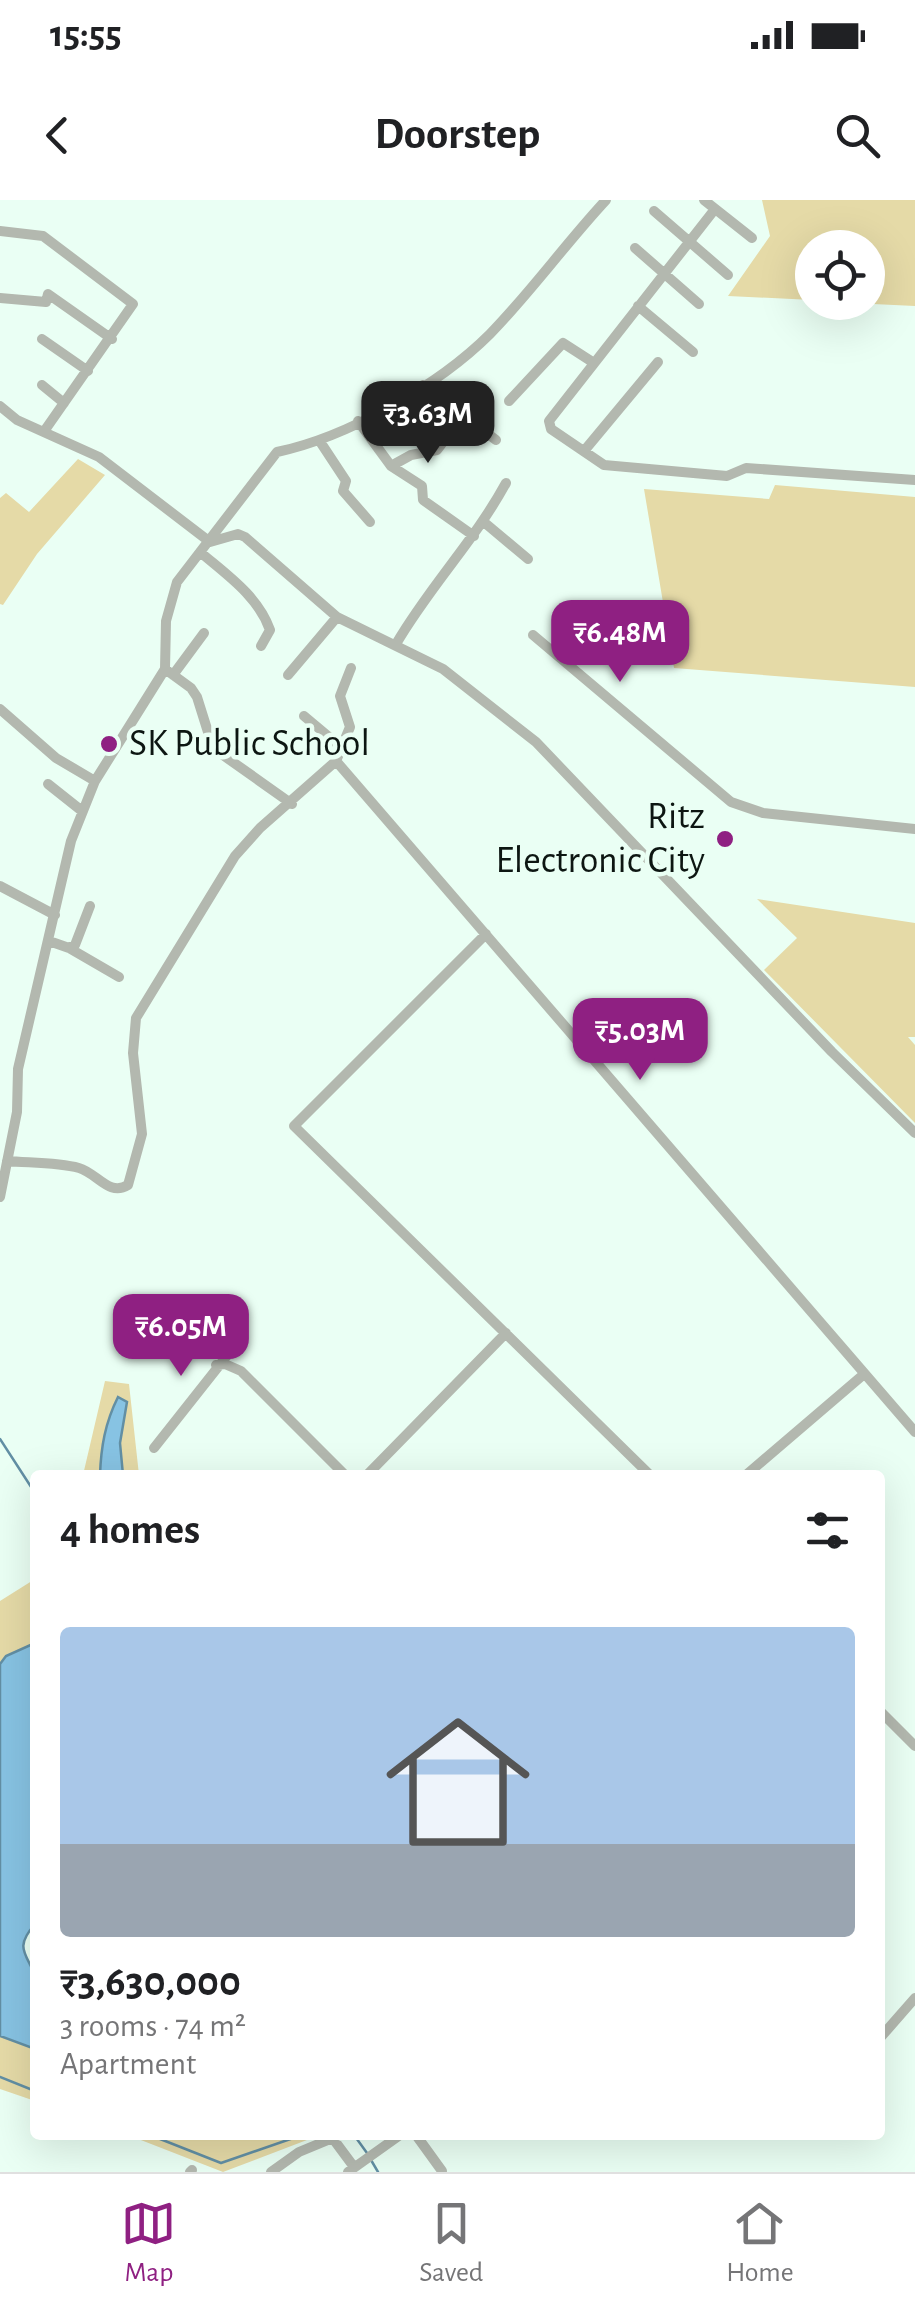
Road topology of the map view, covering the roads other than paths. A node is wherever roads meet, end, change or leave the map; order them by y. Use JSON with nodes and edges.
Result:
{"nodes":[{"id":1,"x":606,"y":200,"type":"edge"},
{"id":2,"x":704,"y":200,"type":"edge"},
{"id":3,"x":715,"y":209,"type":"junction"},
{"id":4,"x":654,"y":211,"type":"dead end"},
{"id":5,"x":0,"y":232,"type":"edge"},
{"id":6,"x":752,"y":238,"type":"dead end"},
{"id":7,"x":689,"y":241,"type":"junction"},
{"id":8,"x":635,"y":248,"type":"dead end"},
{"id":9,"x":664,"y":273,"type":"junction"},
{"id":10,"x":728,"y":275,"type":"dead end"},
{"id":11,"x":0,"y":298,"type":"edge"},
{"id":12,"x":699,"y":304,"type":"dead end"},
{"id":13,"x":638,"y":306,"type":"junction"},
{"id":14,"x":42,"y":338,"type":"dead end"},
{"id":15,"x":112,"y":339,"type":"junction"},
{"id":16,"x":693,"y":352,"type":"dead end"},
{"id":17,"x":658,"y":362,"type":"dead end"},
{"id":18,"x":594,"y":363,"type":"junction"},
{"id":19,"x":88,"y":370,"type":"junction"},
{"id":20,"x":42,"y":384,"type":"dead end"},
{"id":21,"x":423,"y":385,"type":"junction"},
{"id":22,"x":509,"y":401,"type":"dead end"},
{"id":23,"x":64,"y":403,"type":"junction"},
{"id":24,"x":1,"y":409,"type":"edge"},
{"id":25,"x":463,"y":416,"type":"junction"},
{"id":26,"x":358,"y":421,"type":"junction"},
{"id":27,"x":45,"y":430,"type":"junction"},
{"id":28,"x":319,"y":440,"type":"junction"},
{"id":29,"x":496,"y":440,"type":"dead end"},
{"id":30,"x":584,"y":452,"type":"junction"},
{"id":31,"x":392,"y":466,"type":"junction"},
{"id":32,"x":915,"y":480,"type":"edge"},
{"id":33,"x":506,"y":483,"type":"dead end"},
{"id":34,"x":370,"y":522,"type":"dead end"},
{"id":35,"x":485,"y":522,"type":"junction"},
{"id":36,"x":474,"y":536,"type":"junction"},
{"id":37,"x":210,"y":542,"type":"junction"},
{"id":38,"x":200,"y":552,"type":"junction"},
{"id":39,"x":528,"y":560,"type":"dead end"},
{"id":40,"x":336,"y":618,"type":"junction"},
{"id":41,"x":204,"y":633,"type":"dead end"},
{"id":42,"x":533,"y":636,"type":"dead end"},
{"id":43,"x":396,"y":644,"type":"junction"},
{"id":44,"x":261,"y":646,"type":"dead end"},
{"id":45,"x":351,"y":668,"type":"dead end"},
{"id":46,"x":169,"y":672,"type":"junction"},
{"id":47,"x":288,"y":675,"type":"dead end"},
{"id":48,"x":0,"y":709,"type":"edge"},
{"id":49,"x":304,"y":716,"type":"dead end"},
{"id":50,"x":341,"y":747,"type":"junction"},
{"id":51,"x":336,"y":761,"type":"junction"},
{"id":52,"x":95,"y":781,"type":"junction"},
{"id":53,"x":48,"y":784,"type":"dead end"},
{"id":54,"x":292,"y":804,"type":"junction"},
{"id":55,"x":82,"y":811,"type":"junction"},
{"id":56,"x":915,"y":829,"type":"edge"},
{"id":57,"x":0,"y":886,"type":"edge"},
{"id":58,"x":90,"y":906,"type":"dead end"},
{"id":59,"x":55,"y":915,"type":"junction"},
{"id":60,"x":486,"y":934,"type":"junction"},
{"id":61,"x":49,"y":940,"type":"junction"},
{"id":62,"x":69,"y":948,"type":"junction"},
{"id":63,"x":119,"y":977,"type":"dead end"},
{"id":64,"x":915,"y":1133,"type":"edge"},
{"id":65,"x":6,"y":1161,"type":"junction"},
{"id":66,"x":0,"y":1197,"type":"edge"},
{"id":67,"x":506,"y":1334,"type":"junction"},
{"id":68,"x":241,"y":1338,"type":"dead end"},
{"id":69,"x":216,"y":1365,"type":"junction"},
{"id":70,"x":863,"y":1375,"type":"junction"},
{"id":71,"x":915,"y":1432,"type":"edge"},
{"id":72,"x":154,"y":1448,"type":"dead end"},
{"id":73,"x":340,"y":1470,"type":"edge"},
{"id":74,"x":372,"y":1470,"type":"edge"},
{"id":75,"x":645,"y":1470,"type":"edge"},
{"id":76,"x":752,"y":1470,"type":"edge"},
{"id":77,"x":885,"y":1716,"type":"edge"},
{"id":78,"x":915,"y":1746,"type":"edge"},
{"id":79,"x":915,"y":1998,"type":"edge"},
{"id":80,"x":885,"y":2032,"type":"edge"},
{"id":81,"x":329,"y":2140,"type":"edge"},
{"id":82,"x":338,"y":2140,"type":"edge"},
{"id":83,"x":393,"y":2140,"type":"edge"},
{"id":84,"x":420,"y":2140,"type":"edge"},
{"id":85,"x":351,"y":2169,"type":"edge"},
{"id":86,"x":442,"y":2171,"type":"edge"},
{"id":87,"x":272,"y":2172,"type":"edge"}],
"edges":[{"from":1,"to":21,"type":"street"},
{"from":2,"to":3,"type":"street"},
{"from":3,"to":6,"type":"street"},
{"from":3,"to":7,"type":"street"},
{"from":4,"to":7,"type":"street"},
{"from":5,"to":15,"type":"street"},
{"from":7,"to":9,"type":"street"},
{"from":7,"to":10,"type":"street"},
{"from":8,"to":9,"type":"street"},
{"from":9,"to":12,"type":"street"},
{"from":9,"to":13,"type":"street"},
{"from":11,"to":15,"type":"street"},
{"from":13,"to":16,"type":"street"},
{"from":13,"to":18,"type":"street"},
{"from":14,"to":19,"type":"street"},
{"from":15,"to":19,"type":"street"},
{"from":17,"to":30,"type":"street"},
{"from":18,"to":22,"type":"street"},
{"from":18,"to":30,"type":"street"},
{"from":19,"to":23,"type":"street"},
{"from":20,"to":23,"type":"street"},
{"from":21,"to":25,"type":"street"},
{"from":21,"to":26,"type":"street"},
{"from":23,"to":27,"type":"street"},
{"from":24,"to":27,"type":"street"},
{"from":25,"to":29,"type":"street"},
{"from":25,"to":31,"type":"street"},
{"from":26,"to":28,"type":"street"},
{"from":26,"to":31,"type":"street"},
{"from":27,"to":37,"type":"street"},
{"from":28,"to":34,"type":"street"},
{"from":28,"to":37,"type":"street"},
{"from":30,"to":32,"type":"street"},
{"from":31,"to":36,"type":"street"},
{"from":33,"to":35,"type":"street"},
{"from":35,"to":36,"type":"street"},
{"from":35,"to":39,"type":"street"},
{"from":36,"to":43,"type":"street"},
{"from":37,"to":38,"type":"street"},
{"from":37,"to":40,"type":"street"},
{"from":38,"to":44,"type":"street"},
{"from":38,"to":46,"type":"street"},
{"from":40,"to":43,"type":"street"},
{"from":40,"to":47,"type":"street"},
{"from":41,"to":46,"type":"street"},
{"from":42,"to":56,"type":"street"},
{"from":43,"to":64,"type":"street"},
{"from":45,"to":50,"type":"street"},
{"from":46,"to":52,"type":"street"},
{"from":46,"to":54,"type":"street"},
{"from":48,"to":52,"type":"street"},
{"from":49,"to":50,"type":"street"},
{"from":50,"to":51,"type":"street"},
{"from":51,"to":54,"type":"street"},
{"from":51,"to":60,"type":"street"},
{"from":52,"to":55,"type":"street"},
{"from":53,"to":55,"type":"street"},
{"from":54,"to":65,"type":"street"},
{"from":55,"to":59,"type":"street"},
{"from":57,"to":59,"type":"street"},
{"from":58,"to":62,"type":"street"},
{"from":59,"to":61,"type":"street"},
{"from":60,"to":67,"type":"street"},
{"from":60,"to":70,"type":"street"},
{"from":61,"to":62,"type":"street"},
{"from":61,"to":65,"type":"street"},
{"from":62,"to":63,"type":"street"},
{"from":65,"to":66,"type":"street"},
{"from":67,"to":74,"type":"street"},
{"from":67,"to":75,"type":"street"},
{"from":68,"to":69,"type":"street"},
{"from":69,"to":72,"type":"street"},
{"from":69,"to":73,"type":"street"},
{"from":70,"to":71,"type":"street"},
{"from":70,"to":76,"type":"street"},
{"from":77,"to":78,"type":"street"},
{"from":79,"to":80,"type":"street"},
{"from":81,"to":87,"type":"street"},
{"from":82,"to":85,"type":"street"},
{"from":83,"to":85,"type":"street"},
{"from":84,"to":86,"type":"street"}]}
